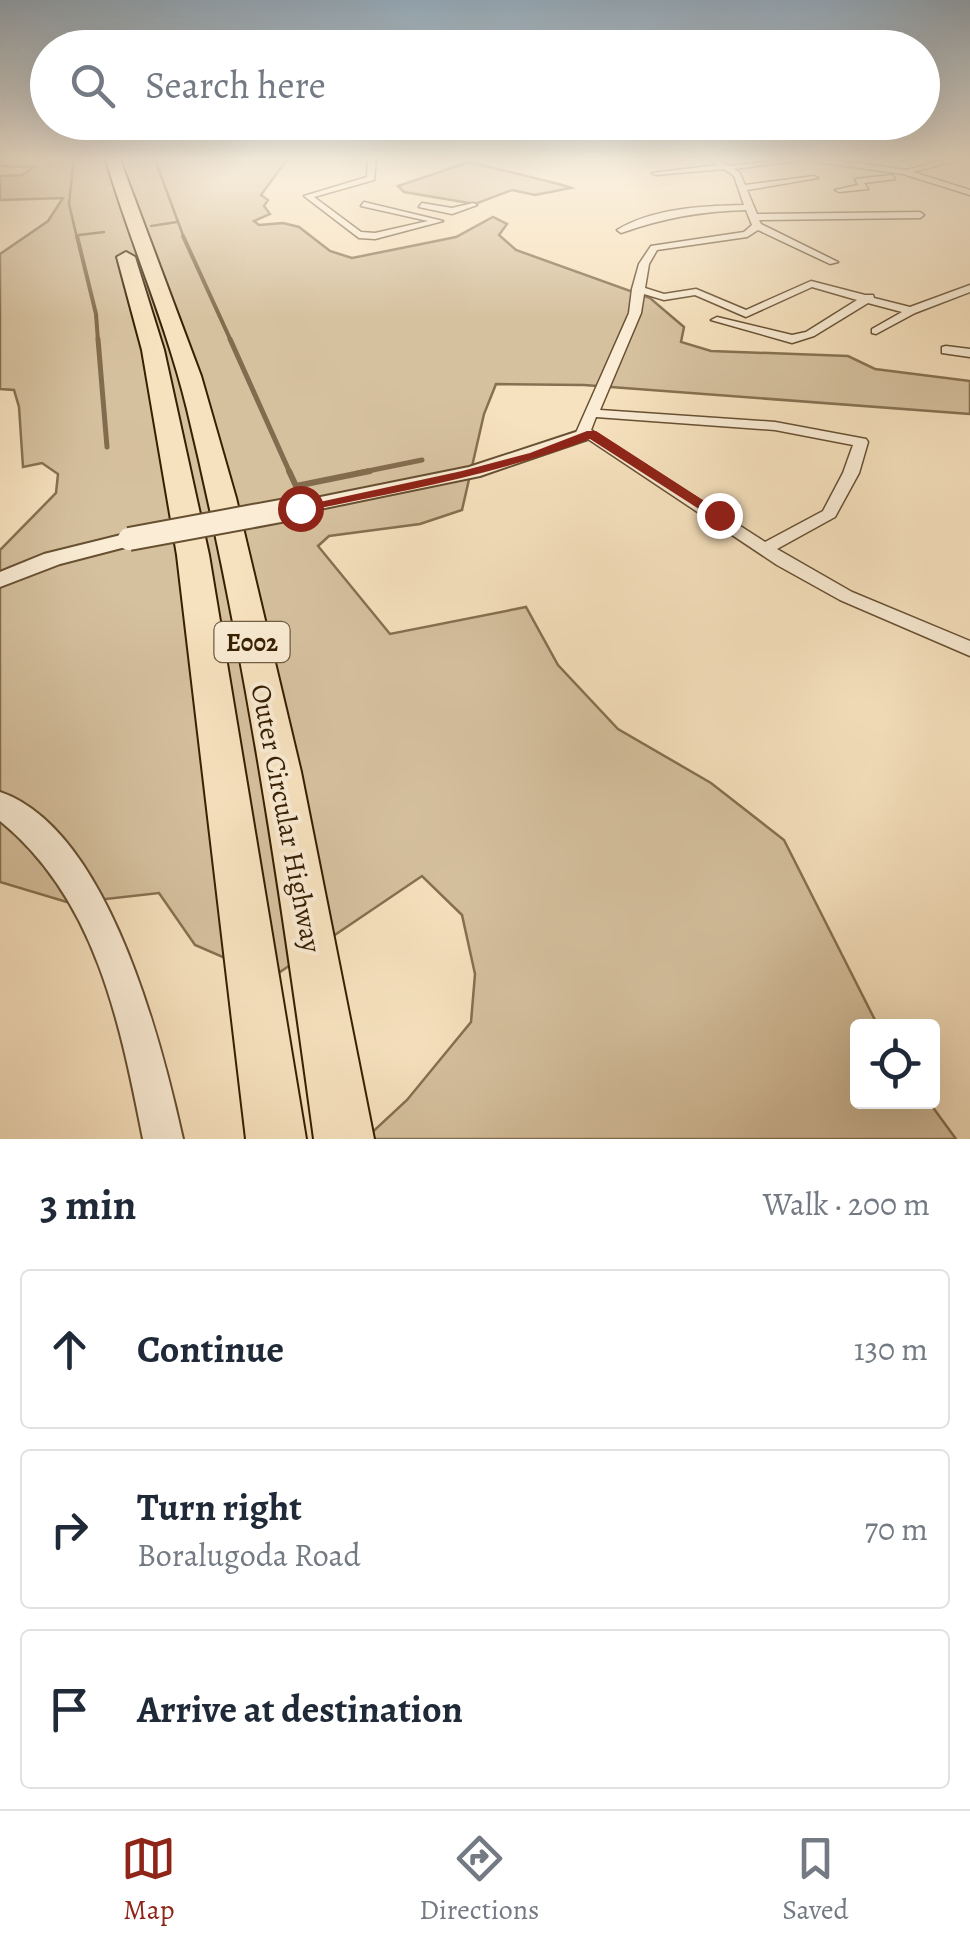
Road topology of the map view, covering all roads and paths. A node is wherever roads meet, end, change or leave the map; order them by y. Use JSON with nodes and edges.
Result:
{"nodes":[{"id":1,"x":112,"y":210,"type":"edge"},
{"id":2,"x":131,"y":210,"type":"edge"},
{"id":3,"x":327,"y":210,"type":"edge"},
{"id":4,"x":390,"y":210,"type":"edge"},
{"id":5,"x":678,"y":210,"type":"edge"},
{"id":6,"x":694,"y":210,"type":"edge"},
{"id":7,"x":751,"y":210,"type":"edge"},
{"id":8,"x":920,"y":215,"type":"dead end"},
{"id":9,"x":754,"y":217,"type":"junction"},
{"id":10,"x":622,"y":230,"type":"dead end"},
{"id":11,"x":833,"y":262,"type":"dead end"},
{"id":12,"x":970,"y":288,"type":"edge"},
{"id":13,"x":638,"y":289,"type":"junction"},
{"id":14,"x":868,"y":298,"type":"junction"},
{"id":15,"x":912,"y":311,"type":"junction"},
{"id":16,"x":717,"y":320,"type":"dead end"},
{"id":17,"x":876,"y":331,"type":"dead end"},
{"id":18,"x":946,"y":350,"type":"dead end"},
{"id":19,"x":970,"y":353,"type":"edge"},
{"id":20,"x":592,"y":413,"type":"junction"},
{"id":21,"x":582,"y":435,"type":"junction"},
{"id":22,"x":766,"y":548,"type":"junction"},
{"id":23,"x":0,"y":580,"type":"edge"},
{"id":24,"x":970,"y":649,"type":"edge"},
{"id":25,"x":0,"y":804,"type":"edge"},
{"id":26,"x":163,"y":1139,"type":"edge"},
{"id":27,"x":276,"y":1139,"type":"edge"},
{"id":28,"x":344,"y":1139,"type":"edge"}],
"edges":[{"from":1,"to":27,"type":"highway","name":"Outer Circular Highway","number":"E002"},
{"from":2,"to":28,"type":"highway","name":"Outer Circular Highway","number":"E002"},
{"from":3,"to":4,"type":"street"},
{"from":5,"to":10,"type":"street"},
{"from":6,"to":9,"type":"street"},
{"from":7,"to":9,"type":"street"},
{"from":8,"to":9,"type":"street"},
{"from":9,"to":11,"type":"street"},
{"from":9,"to":13,"type":"street"},
{"from":12,"to":15,"type":"street"},
{"from":13,"to":14,"type":"street"},
{"from":13,"to":20,"type":"street"},
{"from":14,"to":15,"type":"street"},
{"from":14,"to":16,"type":"street"},
{"from":15,"to":17,"type":"street"},
{"from":18,"to":19,"type":"street"},
{"from":20,"to":21,"type":"street"},
{"from":20,"to":22,"type":"street"},
{"from":21,"to":22,"type":"street"},
{"from":21,"to":23,"type":"street","bridge":true},
{"from":22,"to":24,"type":"street"},
{"from":25,"to":26,"type":"street"}]}
